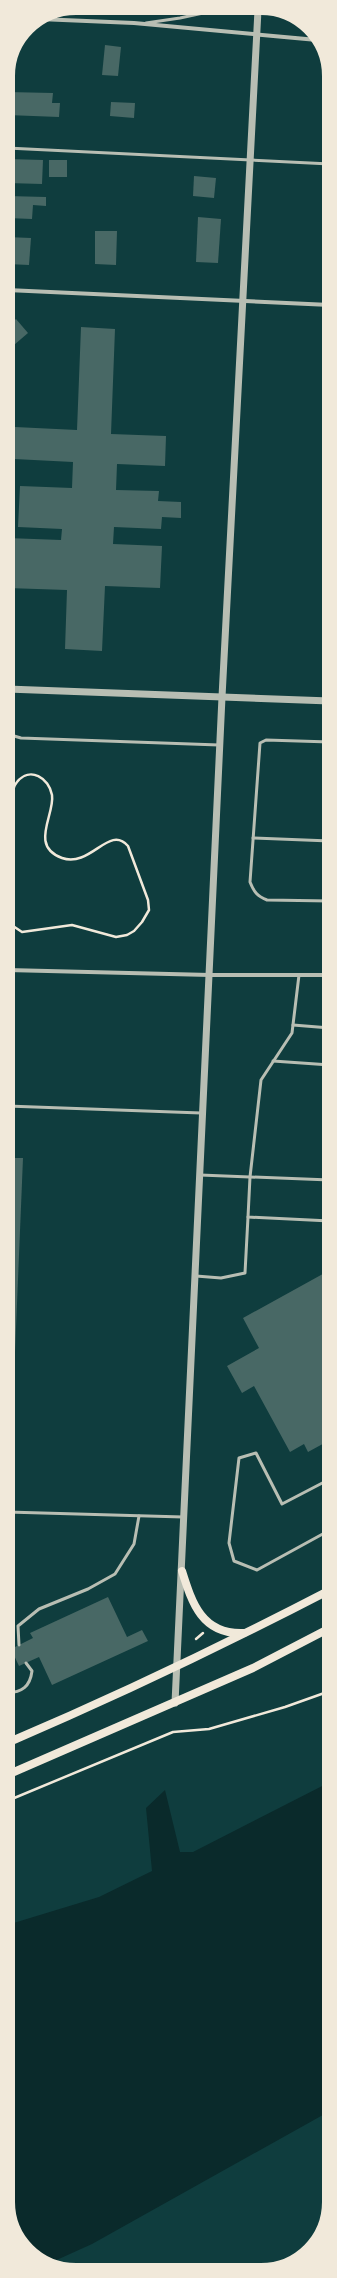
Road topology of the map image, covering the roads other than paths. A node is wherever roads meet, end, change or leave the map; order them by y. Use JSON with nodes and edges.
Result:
{"nodes":[{"id":1,"x":198,"y":14,"type":"edge"},
{"id":2,"x":258,"y":14,"type":"edge"},
{"id":3,"x":51,"y":20,"type":"edge"},
{"id":4,"x":134,"y":23,"type":"junction"},
{"id":5,"x":257,"y":35,"type":"junction"},
{"id":6,"x":311,"y":40,"type":"edge"},
{"id":7,"x":14,"y":148,"type":"edge"},
{"id":8,"x":250,"y":162,"type":"junction"},
{"id":9,"x":323,"y":164,"type":"edge"},
{"id":10,"x":14,"y":290,"type":"edge"},
{"id":11,"x":243,"y":300,"type":"junction"},
{"id":12,"x":323,"y":305,"type":"edge"},
{"id":13,"x":14,"y":689,"type":"edge"},
{"id":14,"x":222,"y":697,"type":"junction"},
{"id":15,"x":323,"y":702,"type":"edge"},
{"id":16,"x":14,"y":736,"type":"edge"},
{"id":17,"x":323,"y":742,"type":"edge"},
{"id":18,"x":220,"y":745,"type":"junction"},
{"id":19,"x":253,"y":838,"type":"junction"},
{"id":20,"x":323,"y":841,"type":"edge"},
{"id":21,"x":323,"y":901,"type":"edge"},
{"id":22,"x":14,"y":970,"type":"edge"},
{"id":23,"x":210,"y":975,"type":"junction"},
{"id":24,"x":299,"y":975,"type":"junction"},
{"id":25,"x":323,"y":975,"type":"edge"},
{"id":26,"x":293,"y":1025,"type":"junction"},
{"id":27,"x":323,"y":1027,"type":"edge"},
{"id":28,"x":273,"y":1061,"type":"junction"},
{"id":29,"x":323,"y":1065,"type":"edge"},
{"id":30,"x":14,"y":1106,"type":"edge"},
{"id":31,"x":203,"y":1113,"type":"junction"},
{"id":32,"x":200,"y":1175,"type":"junction"},
{"id":33,"x":250,"y":1177,"type":"junction"},
{"id":34,"x":323,"y":1180,"type":"edge"},
{"id":35,"x":248,"y":1217,"type":"junction"},
{"id":36,"x":323,"y":1221,"type":"edge"},
{"id":37,"x":196,"y":1276,"type":"junction"},
{"id":38,"x":323,"y":1483,"type":"edge"},
{"id":39,"x":14,"y":1512,"type":"edge"},
{"id":40,"x":139,"y":1516,"type":"junction"},
{"id":41,"x":185,"y":1517,"type":"junction"},
{"id":42,"x":323,"y":1534,"type":"edge"},
{"id":43,"x":182,"y":1571,"type":"junction"},
{"id":44,"x":323,"y":1594,"type":"edge"},
{"id":45,"x":323,"y":1632,"type":"edge"},
{"id":46,"x":247,"y":1633,"type":"junction"},
{"id":47,"x":19,"y":1645,"type":"dead end"},
{"id":48,"x":26,"y":1663,"type":"dead end"},
{"id":49,"x":177,"y":1667,"type":"junction"},
{"id":50,"x":14,"y":1692,"type":"edge"},
{"id":51,"x":175,"y":1703,"type":"junction"},
{"id":52,"x":14,"y":1739,"type":"edge"},
{"id":53,"x":14,"y":1772,"type":"edge"}],
"edges":[{"from":1,"to":4,"type":"lane"},
{"from":2,"to":5,"type":"street"},
{"from":3,"to":4,"type":"street"},
{"from":4,"to":5,"type":"street"},
{"from":5,"to":6,"type":"street"},
{"from":5,"to":8,"type":"street"},
{"from":7,"to":8,"type":"lane"},
{"from":8,"to":9,"type":"lane"},
{"from":8,"to":11,"type":"street"},
{"from":10,"to":11,"type":"street"},
{"from":11,"to":12,"type":"street"},
{"from":11,"to":14,"type":"street"},
{"from":13,"to":14,"type":"street"},
{"from":14,"to":15,"type":"street"},
{"from":14,"to":18,"type":"street"},
{"from":16,"to":18,"type":"lane"},
{"from":17,"to":19,"type":"lane"},
{"from":18,"to":23,"type":"street"},
{"from":19,"to":20,"type":"lane"},
{"from":19,"to":21,"type":"lane"},
{"from":22,"to":23,"type":"street"},
{"from":23,"to":24,"type":"street"},
{"from":23,"to":31,"type":"street"},
{"from":24,"to":25,"type":"street"},
{"from":24,"to":26,"type":"lane"},
{"from":26,"to":27,"type":"lane"},
{"from":26,"to":28,"type":"lane"},
{"from":28,"to":29,"type":"lane"},
{"from":28,"to":33,"type":"lane"},
{"from":30,"to":31,"type":"lane"},
{"from":31,"to":32,"type":"street"},
{"from":32,"to":33,"type":"lane"},
{"from":32,"to":37,"type":"street"},
{"from":33,"to":34,"type":"lane"},
{"from":33,"to":35,"type":"lane"},
{"from":35,"to":36,"type":"lane"},
{"from":35,"to":37,"type":"lane"},
{"from":37,"to":41,"type":"street"},
{"from":38,"to":42,"type":"lane"},
{"from":39,"to":40,"type":"lane"},
{"from":40,"to":41,"type":"lane"},
{"from":40,"to":47,"type":"lane"},
{"from":41,"to":43,"type":"street"},
{"from":43,"to":46,"type":"main road"},
{"from":43,"to":49,"type":"street"},
{"from":44,"to":46,"type":"main road"},
{"from":45,"to":51,"type":"main road"},
{"from":46,"to":49,"type":"main road"},
{"from":48,"to":50,"type":"lane"},
{"from":49,"to":51,"type":"street"},
{"from":49,"to":52,"type":"main road"},
{"from":51,"to":53,"type":"main road"}]}
